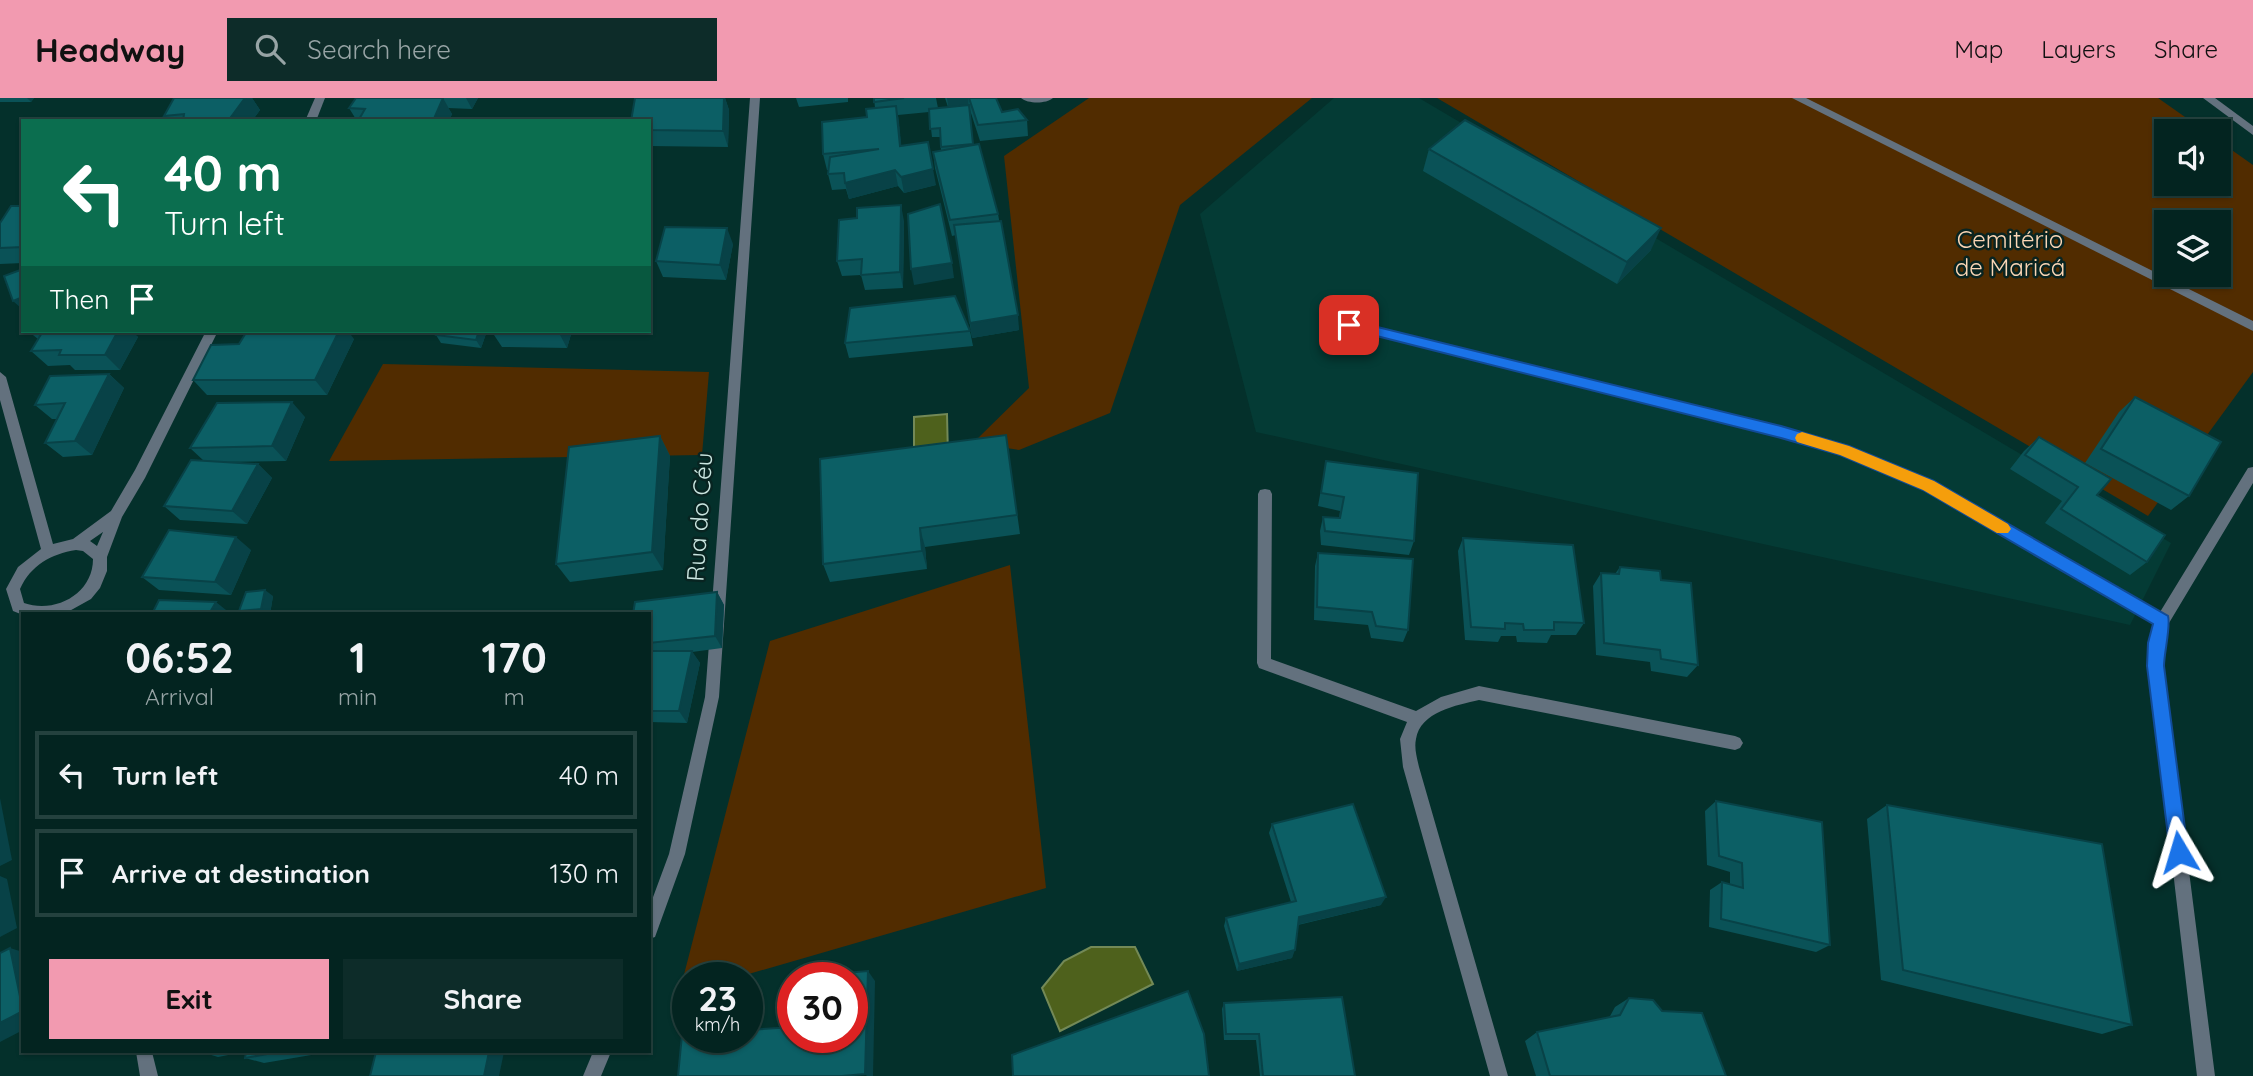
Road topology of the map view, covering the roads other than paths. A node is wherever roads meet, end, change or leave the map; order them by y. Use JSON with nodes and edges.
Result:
{"nodes":[{"id":1,"x":320,"y":98,"type":"edge"},
{"id":2,"x":755,"y":98,"type":"edge"},
{"id":3,"x":1026,"y":98,"type":"edge"},
{"id":4,"x":1048,"y":98,"type":"edge"},
{"id":5,"x":1797,"y":98,"type":"edge"},
{"id":6,"x":2207,"y":98,"type":"edge"},
{"id":7,"x":311,"y":119,"type":"edge"},
{"id":8,"x":2253,"y":131,"type":"edge"},
{"id":9,"x":1349,"y":325,"type":"dead end"},
{"id":10,"x":2253,"y":326,"type":"edge"},
{"id":11,"x":211,"y":333,"type":"edge"},
{"id":12,"x":0,"y":377,"type":"edge"},
{"id":13,"x":2253,"y":472,"type":"edge"},
{"id":14,"x":1265,"y":494,"type":"dead end"},
{"id":15,"x":116,"y":515,"type":"junction"},
{"id":16,"x":76,"y":544,"type":"junction"},
{"id":17,"x":48,"y":551,"type":"junction"},
{"id":18,"x":100,"y":557,"type":"junction"},
{"id":19,"x":6,"y":591,"type":"edge"},
{"id":20,"x":65,"y":611,"type":"edge"},
{"id":21,"x":26,"y":612,"type":"edge"},
{"id":22,"x":2162,"y":621,"type":"junction"},
{"id":23,"x":1418,"y":719,"type":"junction"},
{"id":24,"x":1735,"y":743,"type":"dead end"},
{"id":25,"x":651,"y":926,"type":"edge"},
{"id":26,"x":144,"y":1053,"type":"edge"},
{"id":27,"x":602,"y":1053,"type":"edge"},
{"id":28,"x":149,"y":1076,"type":"edge"},
{"id":29,"x":592,"y":1076,"type":"edge"},
{"id":30,"x":1499,"y":1076,"type":"edge"},
{"id":31,"x":2206,"y":1076,"type":"edge"}],
"edges":[{"from":1,"to":7,"type":"street"},
{"from":2,"to":25,"type":"street","name":"Rua do Céu"},
{"from":3,"to":4,"type":"street"},
{"from":5,"to":10,"type":"street"},
{"from":6,"to":8,"type":"street"},
{"from":9,"to":22,"type":"street"},
{"from":11,"to":15,"type":"street"},
{"from":12,"to":17,"type":"street"},
{"from":13,"to":22,"type":"street"},
{"from":14,"to":23,"type":"street"},
{"from":15,"to":16,"type":"street"},
{"from":15,"to":18,"type":"street"},
{"from":16,"to":17,"type":"street"},
{"from":16,"to":18,"type":"street"},
{"from":17,"to":19,"type":"street"},
{"from":18,"to":20,"type":"street"},
{"from":19,"to":21,"type":"street"},
{"from":22,"to":31,"type":"street"},
{"from":23,"to":24,"type":"street"},
{"from":23,"to":30,"type":"street"},
{"from":26,"to":28,"type":"street"},
{"from":27,"to":29,"type":"street"}]}
